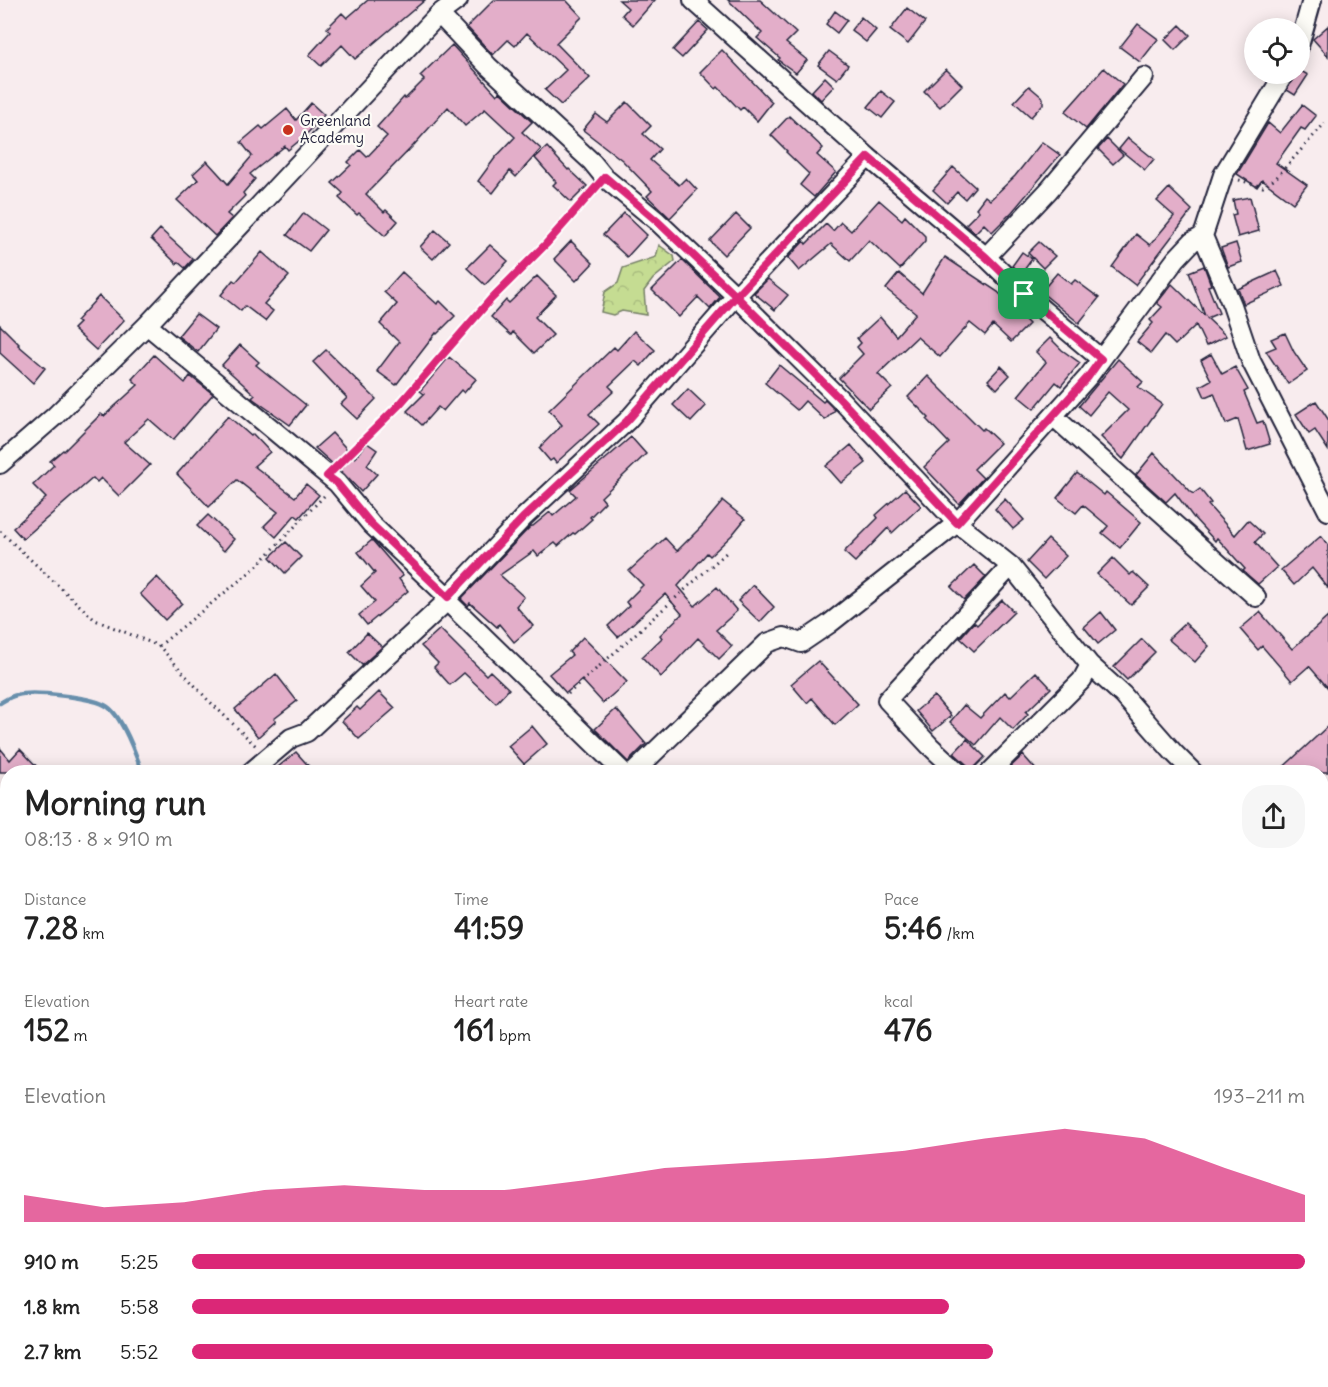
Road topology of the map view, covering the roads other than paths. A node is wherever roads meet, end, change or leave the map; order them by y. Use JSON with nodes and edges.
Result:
{"nodes":[{"id":1,"x":457,"y":0,"type":"edge"},
{"id":2,"x":693,"y":0,"type":"edge"},
{"id":3,"x":1312,"y":0,"type":"edge"},
{"id":4,"x":439,"y":15,"type":"junction"},
{"id":5,"x":1307,"y":18,"type":"edge"},
{"id":6,"x":1144,"y":78,"type":"dead end"},
{"id":7,"x":1278,"y":84,"type":"edge"},
{"id":8,"x":868,"y":157,"type":"junction"},
{"id":9,"x":1203,"y":236,"type":"junction"},
{"id":10,"x":986,"y":257,"type":"junction"},
{"id":11,"x":736,"y":296,"type":"junction"},
{"id":12,"x":147,"y":325,"type":"junction"},
{"id":13,"x":1101,"y":359,"type":"junction"},
{"id":14,"x":1053,"y":416,"type":"junction"},
{"id":15,"x":0,"y":464,"type":"edge"},
{"id":16,"x":1328,"y":511,"type":"edge"},
{"id":17,"x":957,"y":523,"type":"junction"},
{"id":18,"x":1011,"y":566,"type":"junction"},
{"id":19,"x":1256,"y":597,"type":"dead end"},
{"id":20,"x":447,"y":598,"type":"junction"},
{"id":21,"x":1090,"y":665,"type":"junction"},
{"id":22,"x":259,"y":765,"type":"edge"},
{"id":23,"x":614,"y":765,"type":"edge"},
{"id":24,"x":641,"y":765,"type":"edge"},
{"id":25,"x":950,"y":765,"type":"edge"},
{"id":26,"x":997,"y":765,"type":"edge"},
{"id":27,"x":1186,"y":765,"type":"edge"}],
"edges":[{"from":1,"to":4,"type":"street"},
{"from":2,"to":8,"type":"street"},
{"from":3,"to":5,"type":"street"},
{"from":4,"to":11,"type":"street"},
{"from":4,"to":12,"type":"street"},
{"from":6,"to":10,"type":"street"},
{"from":7,"to":9,"type":"street"},
{"from":8,"to":10,"type":"street"},
{"from":8,"to":11,"type":"street"},
{"from":9,"to":13,"type":"street"},
{"from":9,"to":16,"type":"street"},
{"from":10,"to":13,"type":"street"},
{"from":11,"to":17,"type":"street"},
{"from":11,"to":20,"type":"street"},
{"from":12,"to":15,"type":"street"},
{"from":12,"to":20,"type":"street"},
{"from":13,"to":14,"type":"street"},
{"from":14,"to":17,"type":"street"},
{"from":14,"to":19,"type":"street"},
{"from":17,"to":18,"type":"street"},
{"from":17,"to":24,"type":"street"},
{"from":18,"to":21,"type":"street"},
{"from":18,"to":25,"type":"street"},
{"from":20,"to":22,"type":"street"},
{"from":20,"to":23,"type":"street"},
{"from":21,"to":26,"type":"street"},
{"from":21,"to":27,"type":"street"}]}
